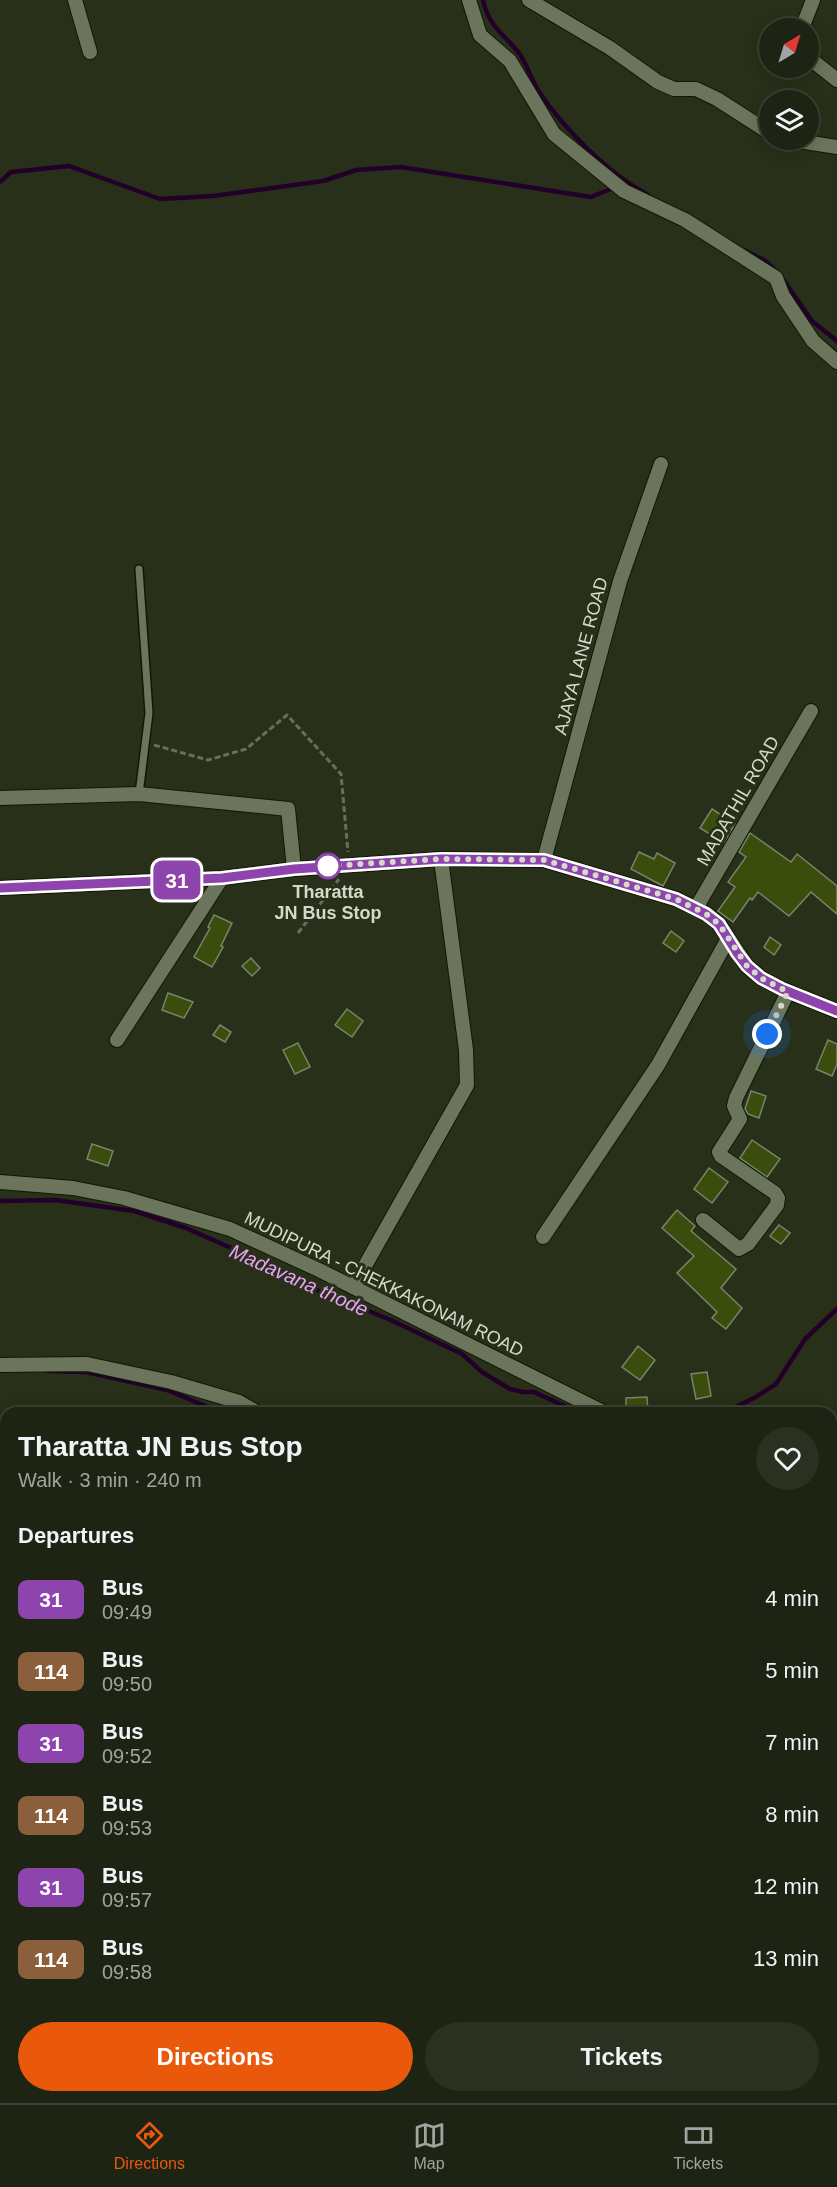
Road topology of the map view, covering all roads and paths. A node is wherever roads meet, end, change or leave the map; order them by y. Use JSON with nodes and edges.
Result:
{"nodes":[{"id":1,"x":75,"y":0,"type":"edge"},
{"id":2,"x":470,"y":0,"type":"edge"},
{"id":3,"x":529,"y":0,"type":"edge"},
{"id":4,"x":813,"y":0,"type":"edge"},
{"id":5,"x":805,"y":18,"type":"edge"},
{"id":6,"x":90,"y":52,"type":"dead end"},
{"id":7,"x":819,"y":66,"type":"edge"},
{"id":8,"x":837,"y":80,"type":"edge"},
{"id":9,"x":759,"y":126,"type":"edge"},
{"id":10,"x":819,"y":144,"type":"edge"},
{"id":11,"x":837,"y":147,"type":"edge"},
{"id":12,"x":837,"y":362,"type":"edge"},
{"id":13,"x":661,"y":464,"type":"dead end"},
{"id":14,"x":139,"y":569,"type":"dead end"},
{"id":15,"x":811,"y":711,"type":"dead end"},
{"id":16,"x":145,"y":743,"type":"junction"},
{"id":17,"x":139,"y":795,"type":"junction"},
{"id":18,"x":0,"y":798,"type":"edge"},
{"id":19,"x":441,"y":859,"type":"junction"},
{"id":20,"x":544,"y":860,"type":"junction"},
{"id":21,"x":349,"y":865,"type":"junction"},
{"id":22,"x":294,"y":869,"type":"junction"},
{"id":23,"x":222,"y":878,"type":"junction"},
{"id":24,"x":0,"y":888,"type":"edge"},
{"id":25,"x":696,"y":908,"type":"junction"},
{"id":26,"x":298,"y":933,"type":"dead end"},
{"id":27,"x":728,"y":939,"type":"junction"},
{"id":28,"x":788,"y":992,"type":"junction"},
{"id":29,"x":837,"y":1011,"type":"edge"},
{"id":30,"x":117,"y":1040,"type":"dead end"},
{"id":31,"x":0,"y":1182,"type":"edge"},
{"id":32,"x":703,"y":1220,"type":"dead end"},
{"id":33,"x":543,"y":1237,"type":"dead end"},
{"id":34,"x":353,"y":1287,"type":"junction"},
{"id":35,"x":0,"y":1365,"type":"edge"},
{"id":36,"x":248,"y":1407,"type":"edge"},
{"id":37,"x":593,"y":1407,"type":"edge"}],
"edges":[{"from":1,"to":6,"type":"street"},
{"from":2,"to":12,"type":"street"},
{"from":3,"to":9,"type":"street"},
{"from":4,"to":5,"type":"street"},
{"from":7,"to":8,"type":"street"},
{"from":10,"to":11,"type":"street"},
{"from":13,"to":20,"type":"street","name":"AJAYA LANE ROAD"},
{"from":14,"to":16,"type":"lane"},
{"from":15,"to":25,"type":"street","name":"MADATHIL ROAD"},
{"from":16,"to":17,"type":"lane"},
{"from":16,"to":21,"type":"path"},
{"from":17,"to":18,"type":"street"},
{"from":17,"to":22,"type":"street"},
{"from":19,"to":20,"type":"street"},
{"from":19,"to":21,"type":"street"},
{"from":19,"to":34,"type":"street"},
{"from":20,"to":25,"type":"street"},
{"from":21,"to":22,"type":"street"},
{"from":21,"to":26,"type":"path"},
{"from":22,"to":23,"type":"street"},
{"from":23,"to":24,"type":"street"},
{"from":23,"to":30,"type":"street"},
{"from":25,"to":27,"type":"street"},
{"from":27,"to":28,"type":"street"},
{"from":27,"to":33,"type":"street"},
{"from":28,"to":29,"type":"street"},
{"from":28,"to":32,"type":"street"},
{"from":31,"to":34,"type":"street","name":"MUDIPURA - CHEKKAKONAM ROAD"},
{"from":34,"to":37,"type":"street","name":"MUDIPURA - CHEKKAKONAM ROAD"},
{"from":35,"to":36,"type":"street"}]}
